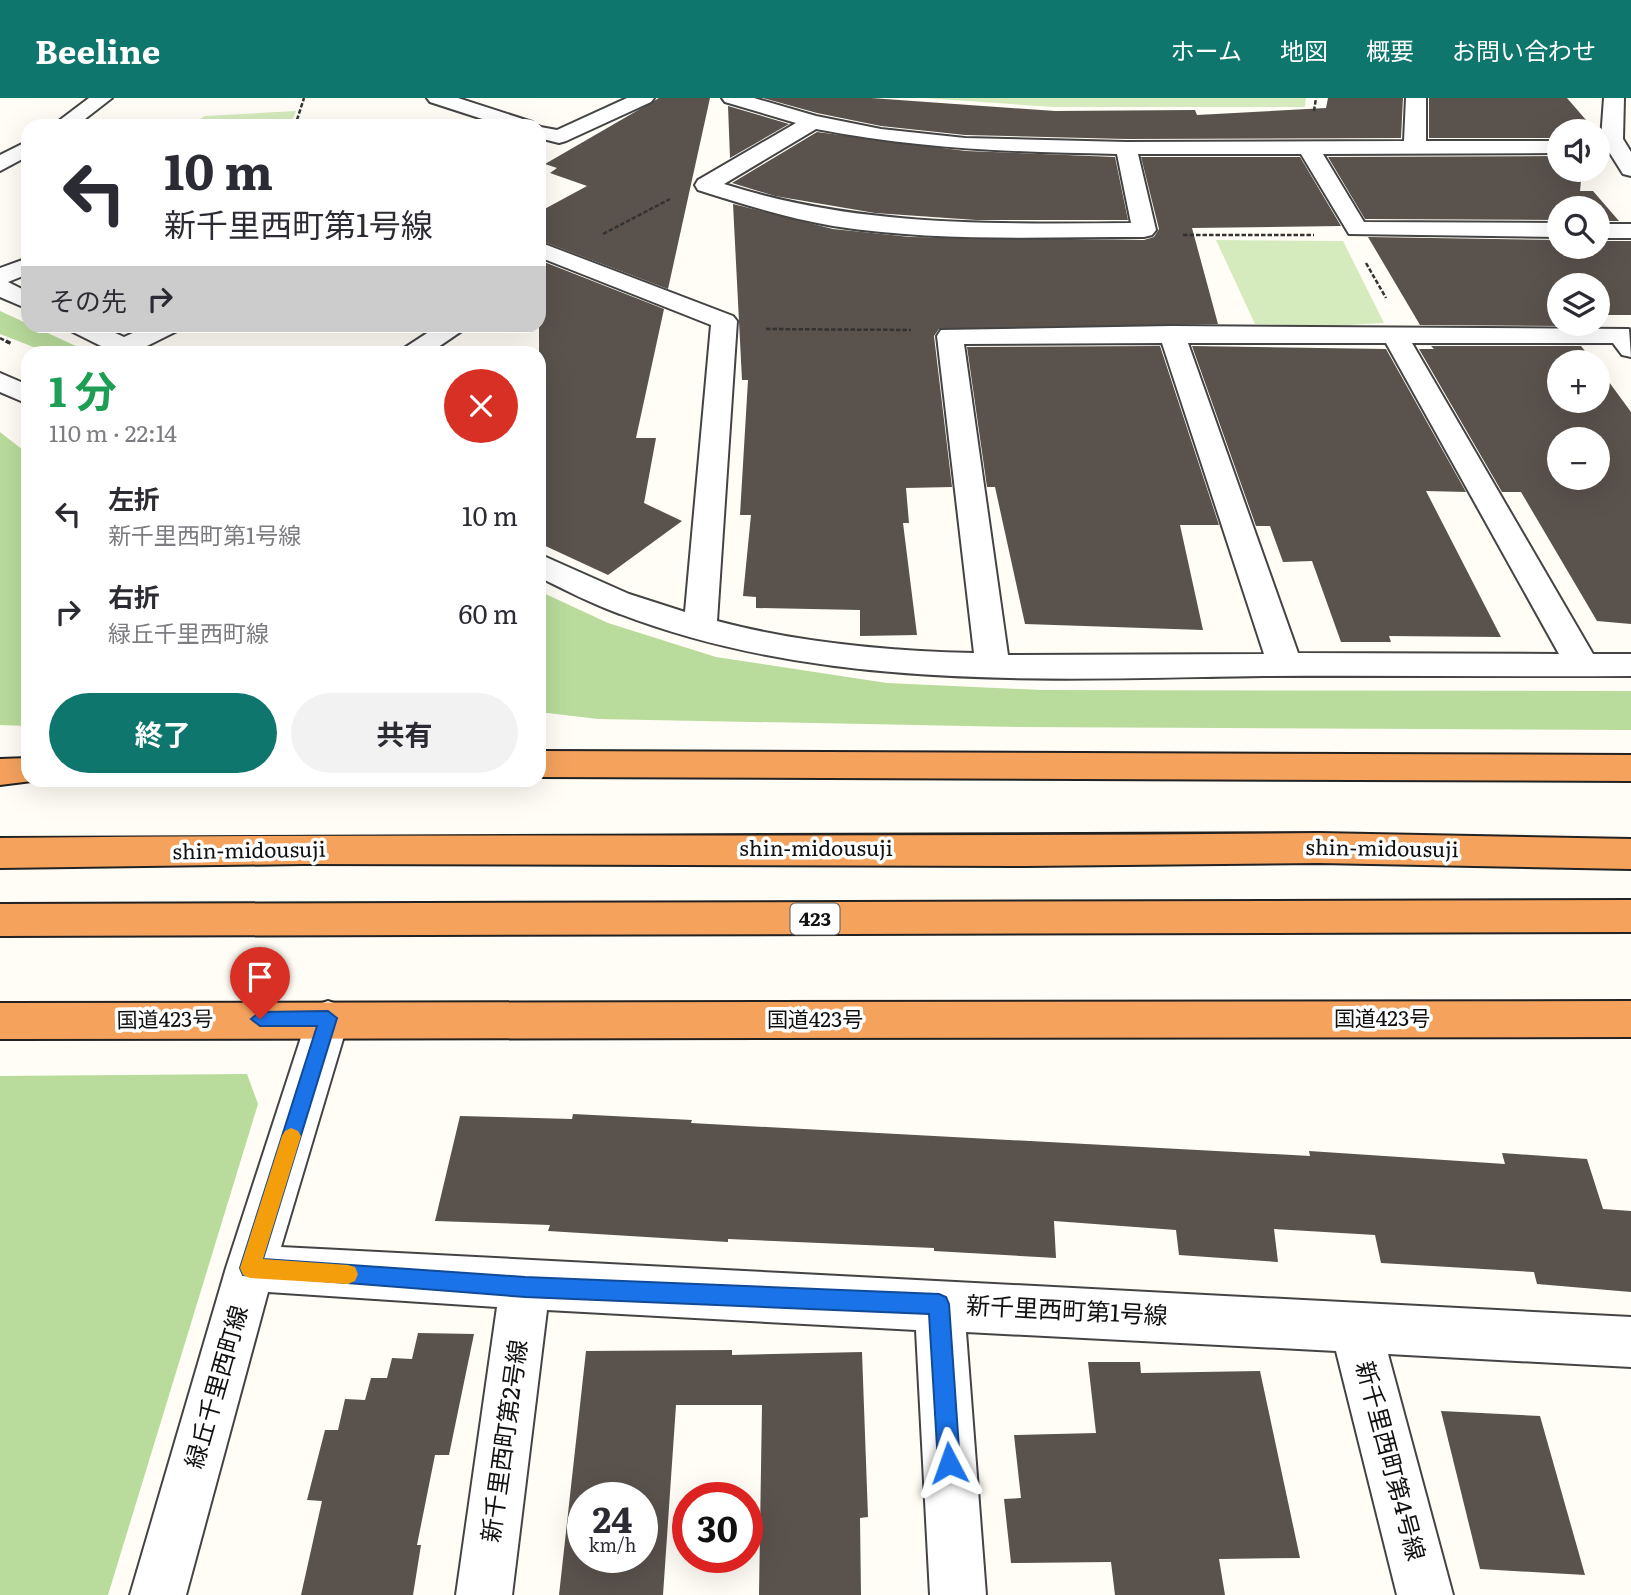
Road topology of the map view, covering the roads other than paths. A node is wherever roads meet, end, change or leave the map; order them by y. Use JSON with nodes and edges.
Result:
{"nodes":[{"id":1,"x":102,"y":98,"type":"edge"},
{"id":2,"x":438,"y":98,"type":"edge"},
{"id":3,"x":644,"y":98,"type":"edge"},
{"id":4,"x":732,"y":98,"type":"edge"},
{"id":5,"x":1416,"y":98,"type":"edge"},
{"id":6,"x":1614,"y":98,"type":"edge"},
{"id":7,"x":72,"y":119,"type":"edge"},
{"id":8,"x":503,"y":119,"type":"edge"},
{"id":9,"x":813,"y":122,"type":"junction"},
{"id":10,"x":1610,"y":122,"type":"edge"},
{"id":11,"x":546,"y":133,"type":"edge"},
{"id":12,"x":1307,"y":146,"type":"junction"},
{"id":13,"x":1415,"y":146,"type":"junction"},
{"id":14,"x":1547,"y":146,"type":"edge"},
{"id":15,"x":1126,"y":148,"type":"junction"},
{"id":16,"x":21,"y":151,"type":"edge"},
{"id":17,"x":1610,"y":151,"type":"edge"},
{"id":18,"x":0,"y":164,"type":"edge"},
{"id":19,"x":1631,"y":169,"type":"edge"},
{"id":20,"x":1547,"y":230,"type":"edge"},
{"id":21,"x":1610,"y":231,"type":"edge"},
{"id":22,"x":1631,"y":231,"type":"edge"},
{"id":23,"x":546,"y":252,"type":"edge"},
{"id":24,"x":567,"y":260,"type":"junction"},
{"id":25,"x":21,"y":268,"type":"edge"},
{"id":26,"x":546,"y":273,"type":"edge"},
{"id":27,"x":0,"y":277,"type":"edge"},
{"id":28,"x":0,"y":288,"type":"edge"},
{"id":29,"x":21,"y":298,"type":"edge"},
{"id":30,"x":95,"y":333,"type":"edge"},
{"id":31,"x":158,"y":333,"type":"edge"},
{"id":32,"x":444,"y":333,"type":"edge"},
{"id":33,"x":1172,"y":334,"type":"junction"},
{"id":34,"x":1394,"y":335,"type":"junction"},
{"id":35,"x":123,"y":346,"type":"edge"},
{"id":36,"x":138,"y":346,"type":"edge"},
{"id":37,"x":422,"y":346,"type":"edge"},
{"id":38,"x":1631,"y":349,"type":"edge"},
{"id":39,"x":0,"y":381,"type":"edge"},
{"id":40,"x":21,"y":392,"type":"edge"},
{"id":41,"x":546,"y":567,"type":"edge"},
{"id":42,"x":700,"y":628,"type":"junction"},
{"id":43,"x":992,"y":664,"type":"junction"},
{"id":44,"x":1285,"y":665,"type":"junction"},
{"id":45,"x":1631,"y":665,"type":"edge"},
{"id":46,"x":1583,"y":666,"type":"junction"},
{"id":47,"x":546,"y":764,"type":"edge"},
{"id":48,"x":1631,"y":768,"type":"edge"},
{"id":49,"x":21,"y":771,"type":"edge"},
{"id":50,"x":0,"y":772,"type":"edge"},
{"id":51,"x":1628,"y":852,"type":"edge"},
{"id":52,"x":0,"y":853,"type":"edge"},
{"id":53,"x":1631,"y":916,"type":"edge"},
{"id":54,"x":0,"y":920,"type":"edge"},
{"id":55,"x":328,"y":1018,"type":"junction"},
{"id":56,"x":1631,"y":1019,"type":"edge"},
{"id":57,"x":0,"y":1021,"type":"edge"},
{"id":58,"x":250,"y":1268,"type":"junction"},
{"id":59,"x":525,"y":1287,"type":"junction"},
{"id":60,"x":939,"y":1304,"type":"junction"},
{"id":61,"x":1354,"y":1327,"type":"junction"},
{"id":62,"x":1631,"y":1342,"type":"edge"},
{"id":63,"x":158,"y":1595,"type":"edge"},
{"id":64,"x":484,"y":1595,"type":"edge"},
{"id":65,"x":958,"y":1595,"type":"edge"},
{"id":66,"x":1425,"y":1595,"type":"edge"}],
"edges":[{"from":1,"to":7,"type":"street"},
{"from":2,"to":8,"type":"street"},
{"from":3,"to":11,"type":"street"},
{"from":4,"to":9,"type":"street"},
{"from":5,"to":13,"type":"street"},
{"from":6,"to":10,"type":"street"},
{"from":9,"to":15,"type":"street"},
{"from":9,"to":15,"type":"street"},
{"from":12,"to":13,"type":"street"},
{"from":12,"to":15,"type":"street"},
{"from":12,"to":20,"type":"street"},
{"from":13,"to":14,"type":"street"},
{"from":16,"to":18,"type":"street"},
{"from":17,"to":19,"type":"street"},
{"from":21,"to":22,"type":"street"},
{"from":23,"to":24,"type":"street"},
{"from":24,"to":26,"type":"street"},
{"from":24,"to":42,"type":"street"},
{"from":25,"to":27,"type":"street"},
{"from":28,"to":29,"type":"street"},
{"from":30,"to":35,"type":"street"},
{"from":31,"to":36,"type":"street"},
{"from":32,"to":37,"type":"street"},
{"from":33,"to":34,"type":"street"},
{"from":33,"to":43,"type":"street"},
{"from":33,"to":44,"type":"street"},
{"from":34,"to":38,"type":"street"},
{"from":34,"to":46,"type":"street"},
{"from":39,"to":40,"type":"street"},
{"from":41,"to":42,"type":"street"},
{"from":42,"to":43,"type":"street"},
{"from":43,"to":44,"type":"street"},
{"from":44,"to":46,"type":"street"},
{"from":45,"to":46,"type":"street"},
{"from":47,"to":48,"type":"highway"},
{"from":49,"to":50,"type":"highway"},
{"from":51,"to":52,"type":"highway","name":"shin-midousuji"},
{"from":53,"to":54,"type":"highway","number":"423"},
{"from":55,"to":56,"type":"highway","name":"国道423号"},
{"from":55,"to":57,"type":"highway","name":"国道423号"},
{"from":55,"to":58,"type":"street","name":"緑丘千里西町線"},
{"from":58,"to":59,"type":"street","name":"新千里西町第1号線"},
{"from":58,"to":63,"type":"street","name":"緑丘千里西町線"},
{"from":59,"to":60,"type":"street","name":"新千里西町第1号線"},
{"from":59,"to":64,"type":"street","name":"新千里西町第2号線"},
{"from":60,"to":61,"type":"street","name":"新千里西町第1号線"},
{"from":60,"to":65,"type":"street"},
{"from":61,"to":62,"type":"street","name":"新千里西町第1号線"},
{"from":61,"to":66,"type":"street","name":"新千里西町第4号線"}]}
